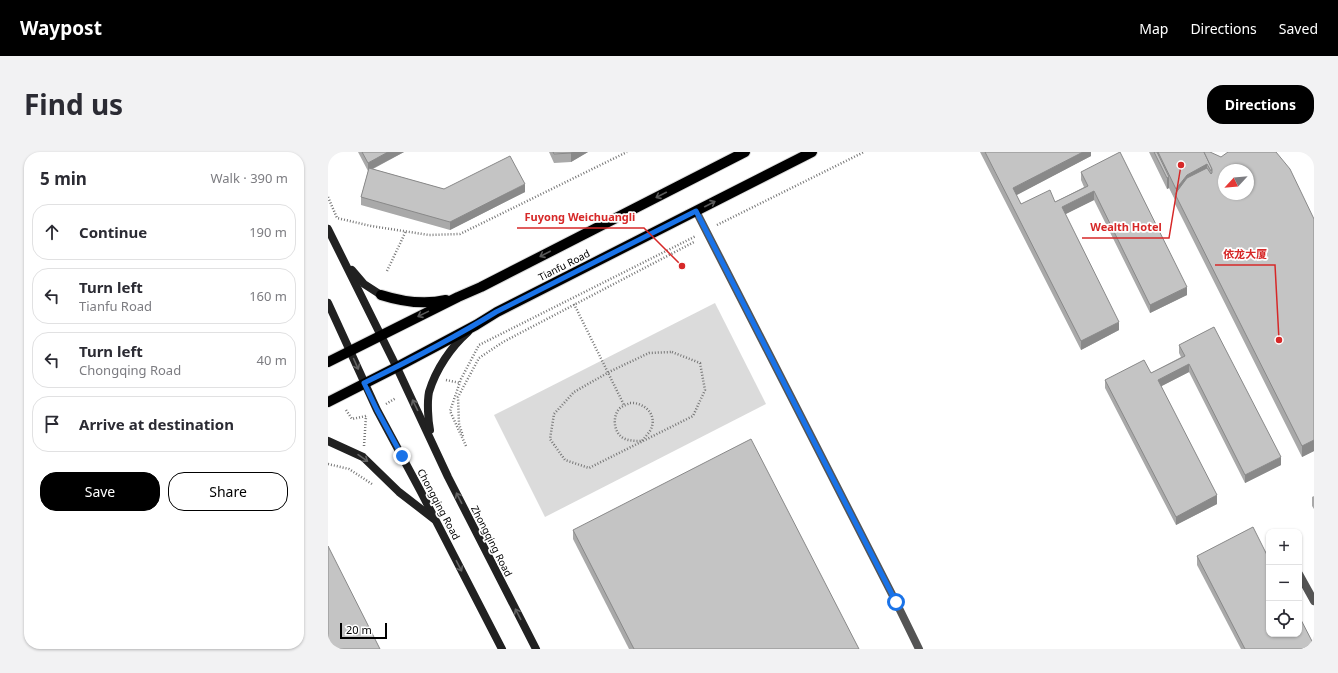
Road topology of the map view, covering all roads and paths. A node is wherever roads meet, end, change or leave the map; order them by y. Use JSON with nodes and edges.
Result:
{"nodes":[{"id":1,"x":627,"y":152,"type":"edge"},
{"id":2,"x":745,"y":152,"type":"edge"},
{"id":3,"x":812,"y":152,"type":"edge"},
{"id":4,"x":864,"y":152,"type":"edge"},
{"id":5,"x":328,"y":197,"type":"edge"},
{"id":6,"x":696,"y":211,"type":"junction"},
{"id":7,"x":328,"y":229,"type":"edge"},
{"id":8,"x":406,"y":231,"type":"junction"},
{"id":9,"x":706,"y":231,"type":"junction"},
{"id":10,"x":694,"y":242,"type":"dead end"},
{"id":11,"x":336,"y":244,"type":"junction"},
{"id":12,"x":387,"y":271,"type":"dead end"},
{"id":13,"x":381,"y":295,"type":"joint"},
{"id":14,"x":458,"y":297,"type":"junction"},
{"id":15,"x":328,"y":303,"type":"edge"},
{"id":16,"x":574,"y":304,"type":"junction"},
{"id":17,"x":476,"y":325,"type":"junction"},
{"id":18,"x":380,"y":335,"type":"junction"},
{"id":19,"x":350,"y":350,"type":"junction"},
{"id":20,"x":328,"y":362,"type":"edge"},
{"id":21,"x":397,"y":367,"type":"junction"},
{"id":22,"x":608,"y":373,"type":"junction"},
{"id":23,"x":445,"y":380,"type":"dead end"},
{"id":24,"x":364,"y":383,"type":"junction"},
{"id":25,"x":459,"y":383,"type":"junction"},
{"id":26,"x":464,"y":385,"type":"junction"},
{"id":27,"x":396,"y":398,"type":"dead end"},
{"id":28,"x":328,"y":402,"type":"edge"},
{"id":29,"x":390,"y":402,"type":"dead end"},
{"id":30,"x":624,"y":405,"type":"junction"},
{"id":31,"x":346,"y":410,"type":"dead end"},
{"id":32,"x":371,"y":412,"type":"dead end"},
{"id":33,"x":432,"y":440,"type":"junction"},
{"id":34,"x":642,"y":440,"type":"junction"},
{"id":35,"x":328,"y":441,"type":"edge"},
{"id":36,"x":328,"y":464,"type":"edge"},
{"id":37,"x":373,"y":485,"type":"dead end"},
{"id":38,"x":437,"y":521,"type":"junction"},
{"id":39,"x":1302,"y":579,"type":"edge"},
{"id":40,"x":1314,"y":601,"type":"edge"},
{"id":41,"x":502,"y":649,"type":"edge"},
{"id":42,"x":536,"y":649,"type":"edge"},
{"id":43,"x":919,"y":649,"type":"edge"}],
"edges":[{"from":1,"to":8,"type":"path"},
{"from":2,"to":14,"type":"main road","name":"Tianfu Road","one_way":true},
{"from":6,"to":3,"type":"main road","name":"Tianfu Road","one_way":true},
{"from":4,"to":9,"type":"path"},
{"from":5,"to":8,"type":"path"},
{"from":6,"to":9,"type":"lane"},
{"from":6,"to":17,"type":"main road","name":"Tianfu Road"},
{"from":7,"to":11,"type":"main road"},
{"from":8,"to":12,"type":"path"},
{"from":9,"to":25,"type":"path"},
{"from":9,"to":43,"type":"lane"},
{"from":10,"to":16,"type":"path"},
{"from":11,"to":13,"type":"main road"},
{"from":11,"to":18,"type":"main road"},
{"from":13,"to":14,"type":"main road"},
{"from":14,"to":18,"type":"main road","name":"Tianfu Road","one_way":true},
{"from":15,"to":19,"type":"main road","name":"Chongqing Road"},
{"from":16,"to":22,"type":"path"},
{"from":16,"to":26,"type":"path"},
{"from":17,"to":21,"type":"main road","name":"Tianfu Road"},
{"from":17,"to":33,"type":"main road"},
{"from":18,"to":19,"type":"main road","name":"Tianfu Road"},
{"from":18,"to":21,"type":"main road"},
{"from":19,"to":20,"type":"main road","name":"Tianfu Road"},
{"from":19,"to":24,"type":"main road","name":"Chongqing Road","one_way":true},
{"from":21,"to":24,"type":"main road","name":"Tianfu Road"},
{"from":33,"to":21,"type":"main road","one_way":true},
{"from":22,"to":30,"type":"path"},
{"from":22,"to":34,"type":"path"},
{"from":22,"to":34,"type":"path"},
{"from":23,"to":25,"type":"path"},
{"from":24,"to":28,"type":"main road","name":"Tianfu Road"},
{"from":24,"to":38,"type":"main road","name":"Chongqing Road"},
{"from":25,"to":26,"type":"path"},
{"from":25,"to":26,"type":"path"},
{"from":27,"to":29,"type":"path"},
{"from":30,"to":34,"type":"path"},
{"from":30,"to":34,"type":"path"},
{"from":31,"to":32,"type":"path"},
{"from":42,"to":33,"type":"main road","name":"Zhongqing Road","one_way":true},
{"from":35,"to":38,"type":"main road","one_way":true},
{"from":36,"to":37,"type":"path"},
{"from":38,"to":41,"type":"main road","name":"Chongqing Road","one_way":true},
{"from":39,"to":40,"type":"lane"}]}
